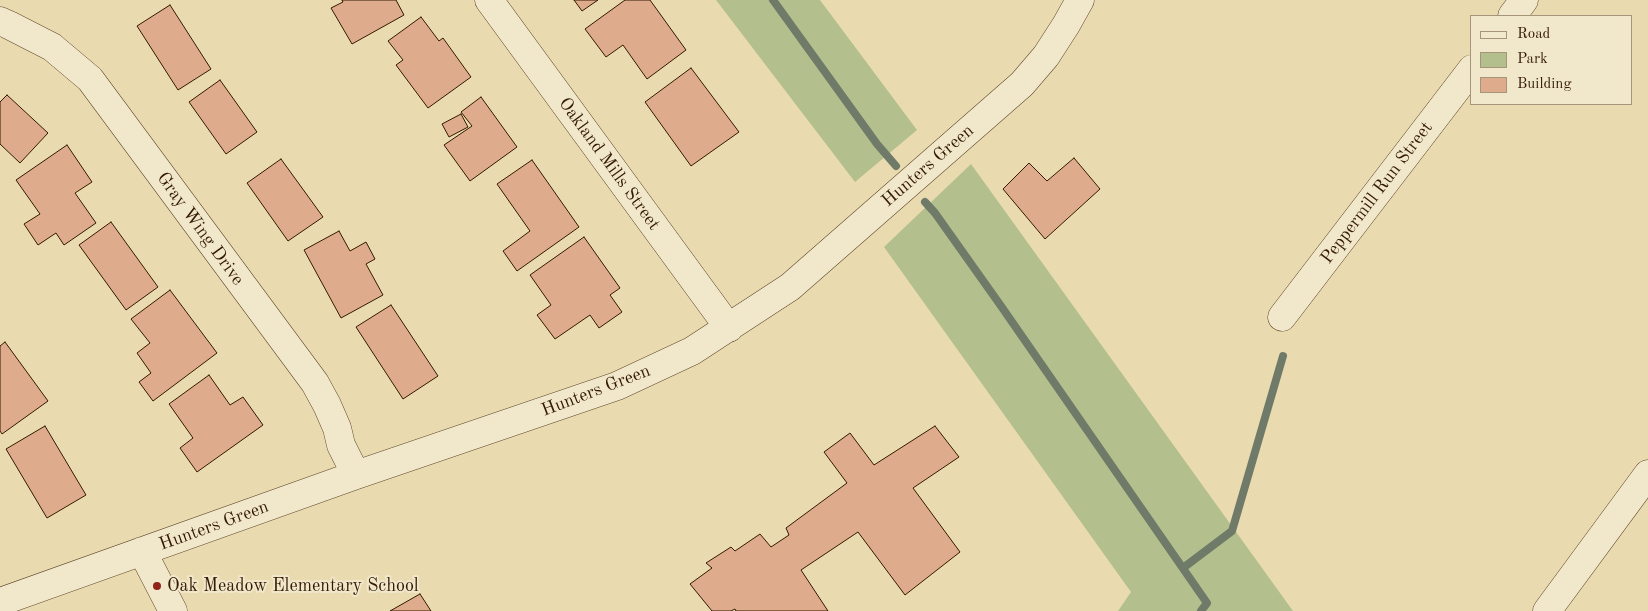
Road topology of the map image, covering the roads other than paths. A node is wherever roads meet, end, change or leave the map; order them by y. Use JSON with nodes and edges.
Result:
{"nodes":[{"id":1,"x":489,"y":0,"type":"edge"},
{"id":2,"x":1080,"y":0,"type":"edge"},
{"id":3,"x":1524,"y":0,"type":"edge"},
{"id":4,"x":1513,"y":15,"type":"edge"},
{"id":5,"x":0,"y":22,"type":"edge"},
{"id":6,"x":1470,"y":72,"type":"edge"},
{"id":7,"x":1282,"y":317,"type":"dead end"},
{"id":8,"x":729,"y":328,"type":"junction"},
{"id":9,"x":1648,"y":474,"type":"edge"},
{"id":10,"x":356,"y":475,"type":"junction"},
{"id":11,"x":1640,"y":502,"type":"edge"},
{"id":12,"x":142,"y":551,"type":"junction"},
{"id":13,"x":0,"y":601,"type":"edge"},
{"id":14,"x":173,"y":611,"type":"edge"},
{"id":15,"x":1547,"y":611,"type":"edge"}],
"edges":[{"from":1,"to":8,"type":"street","name":"Oakland Mills Street"},
{"from":2,"to":8,"type":"street","name":"Hunters Green"},
{"from":3,"to":4,"type":"street"},
{"from":5,"to":10,"type":"street","name":"Gray Wing Drive"},
{"from":6,"to":7,"type":"street","name":"Peppermill Run Street"},
{"from":8,"to":10,"type":"street","name":"Hunters Green"},
{"from":9,"to":11,"type":"street"},
{"from":10,"to":12,"type":"street","name":"Hunters Green"},
{"from":11,"to":15,"type":"street"},
{"from":12,"to":13,"type":"street","name":"Hunters Green"},
{"from":12,"to":14,"type":"street"}]}
